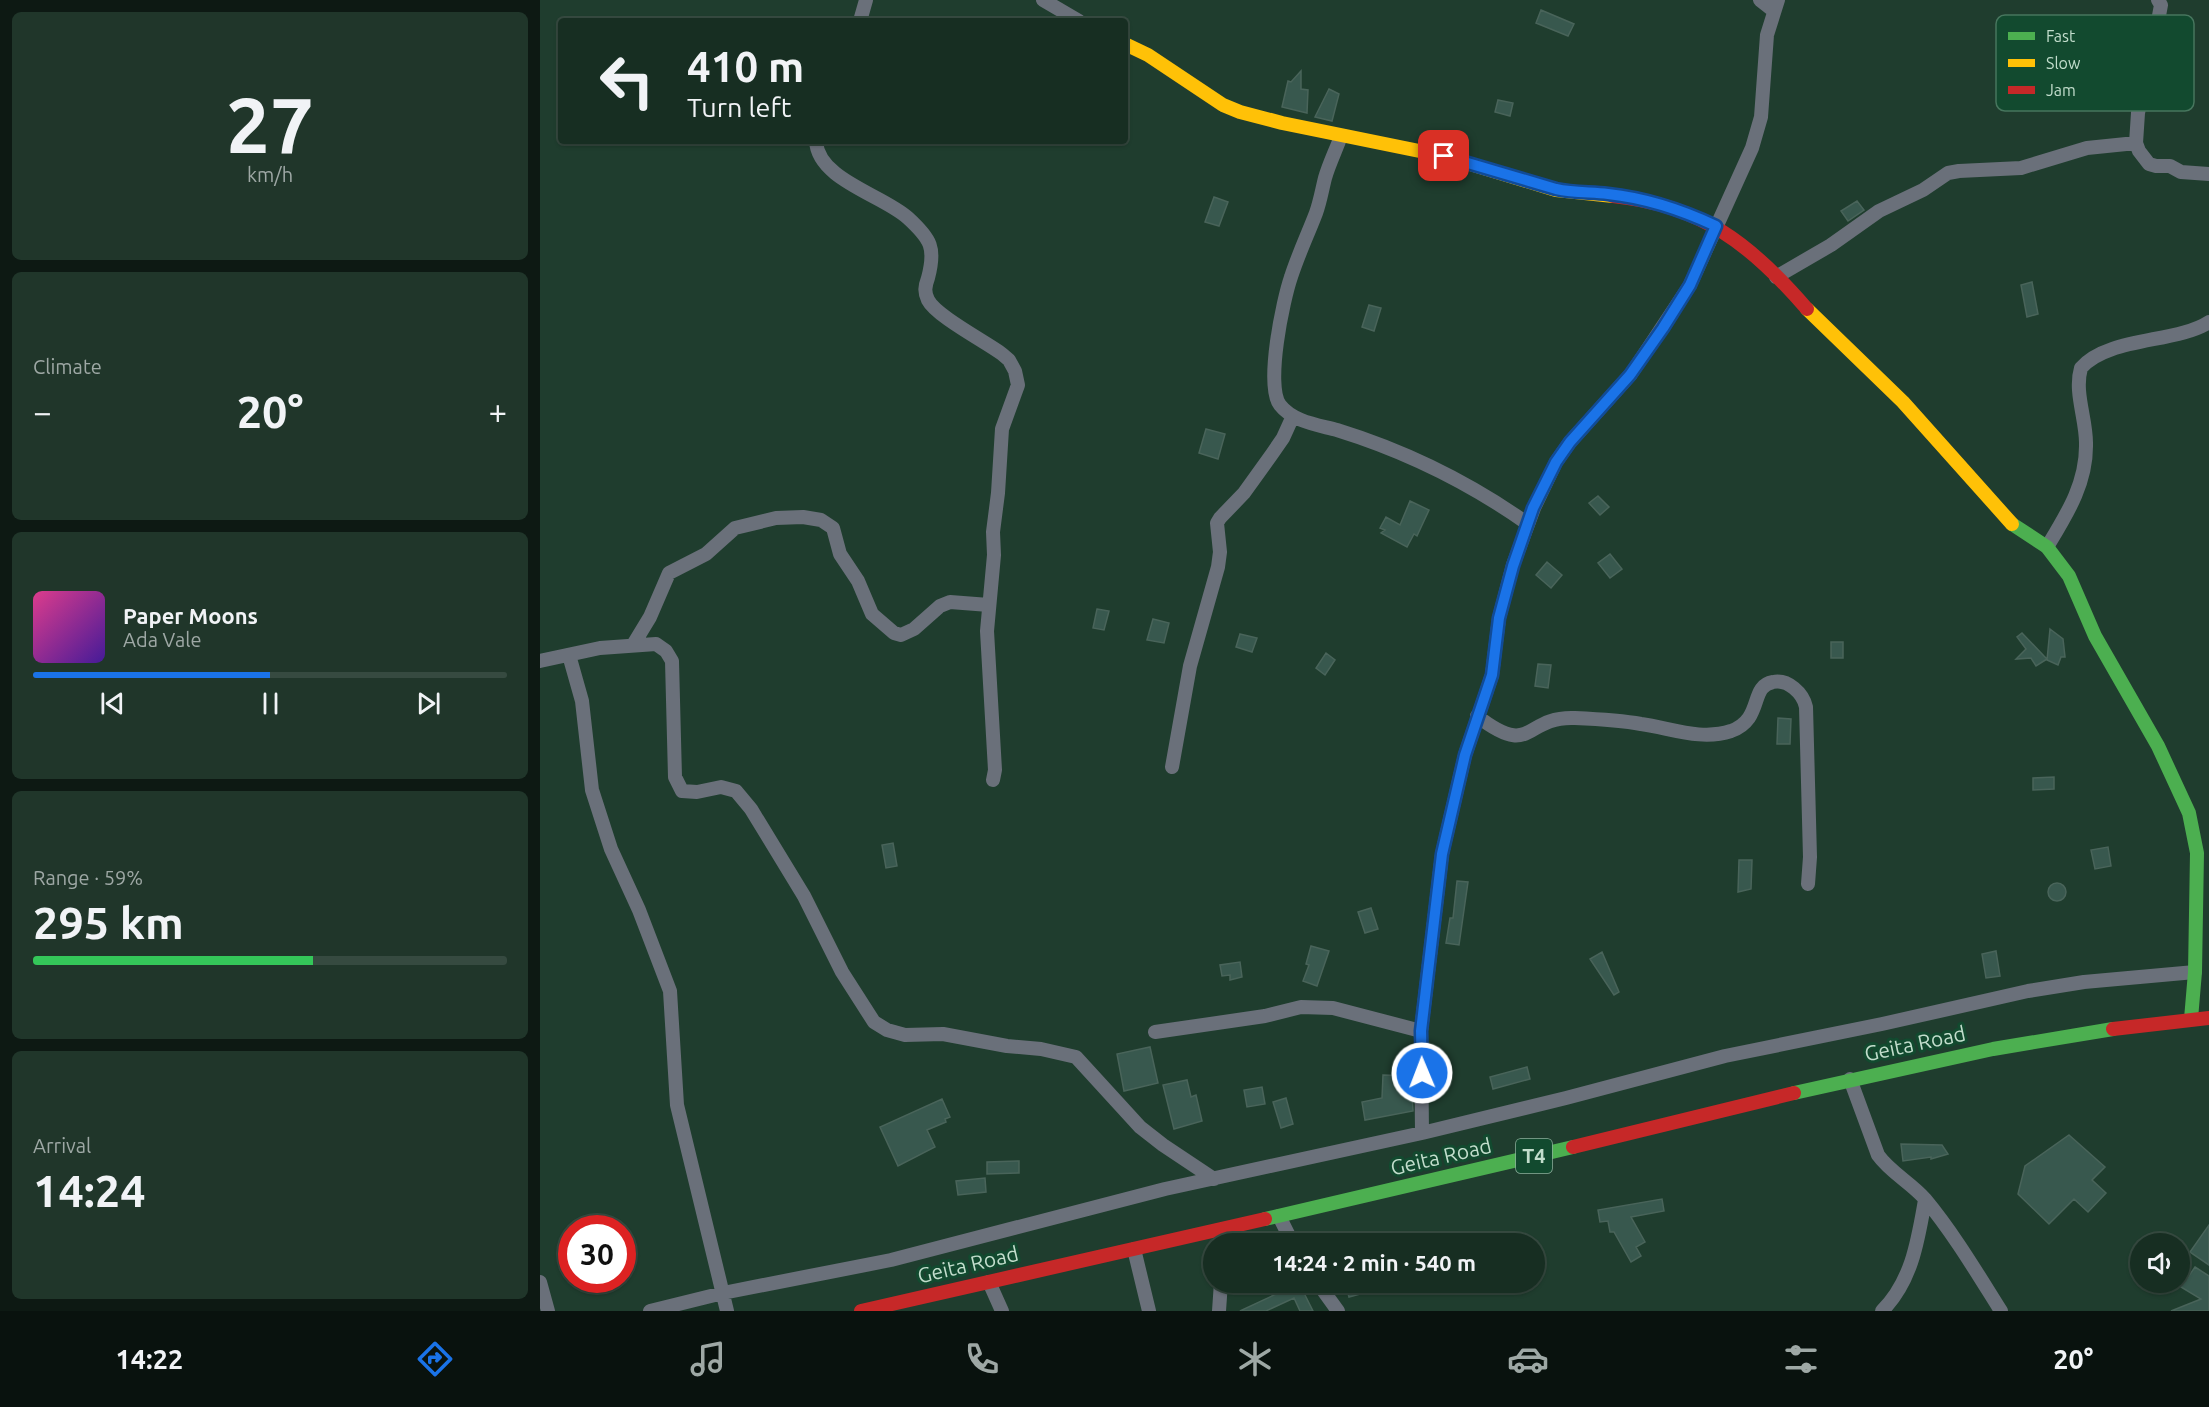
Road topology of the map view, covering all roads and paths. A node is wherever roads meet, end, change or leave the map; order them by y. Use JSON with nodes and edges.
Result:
{"nodes":[{"id":1,"x":866,"y":0,"type":"edge"},
{"id":2,"x":1043,"y":0,"type":"edge"},
{"id":3,"x":1760,"y":0,"type":"edge"},
{"id":4,"x":2158,"y":0,"type":"edge"},
{"id":5,"x":1776,"y":6,"type":"edge"},
{"id":6,"x":2159,"y":15,"type":"edge"},
{"id":7,"x":861,"y":18,"type":"edge"},
{"id":8,"x":1074,"y":18,"type":"edge"},
{"id":9,"x":1128,"y":45,"type":"edge"},
{"id":10,"x":2138,"y":111,"type":"edge"},
{"id":11,"x":1341,"y":136,"type":"junction"},
{"id":12,"x":2136,"y":143,"type":"junction"},
{"id":13,"x":816,"y":144,"type":"edge"},
{"id":14,"x":2209,"y":174,"type":"edge"},
{"id":15,"x":1716,"y":226,"type":"junction"},
{"id":16,"x":1776,"y":277,"type":"junction"},
{"id":17,"x":2209,"y":322,"type":"edge"},
{"id":18,"x":1293,"y":416,"type":"junction"},
{"id":19,"x":1528,"y":524,"type":"junction"},
{"id":20,"x":2047,"y":547,"type":"junction"},
{"id":21,"x":989,"y":605,"type":"junction"},
{"id":22,"x":633,"y":645,"type":"junction"},
{"id":23,"x":569,"y":655,"type":"junction"},
{"id":24,"x":540,"y":661,"type":"edge"},
{"id":25,"x":1477,"y":716,"type":"junction"},
{"id":26,"x":1172,"y":767,"type":"dead end"},
{"id":27,"x":993,"y":780,"type":"dead end"},
{"id":28,"x":1808,"y":884,"type":"dead end"},
{"id":29,"x":2195,"y":972,"type":"junction"},
{"id":30,"x":2209,"y":1018,"type":"edge"},
{"id":31,"x":2191,"y":1019,"type":"junction"},
{"id":32,"x":1421,"y":1031,"type":"junction"},
{"id":33,"x":1155,"y":1032,"type":"dead end"},
{"id":34,"x":1850,"y":1079,"type":"junction"},
{"id":35,"x":1422,"y":1133,"type":"junction"},
{"id":36,"x":1214,"y":1179,"type":"junction"},
{"id":37,"x":1925,"y":1200,"type":"junction"},
{"id":38,"x":1279,"y":1216,"type":"junction"},
{"id":39,"x":1225,"y":1228,"type":"junction"},
{"id":40,"x":1225,"y":1233,"type":"edge"},
{"id":41,"x":1288,"y":1233,"type":"edge"},
{"id":42,"x":1134,"y":1249,"type":"junction"},
{"id":43,"x":540,"y":1282,"type":"edge"},
{"id":44,"x":989,"y":1282,"type":"junction"},
{"id":45,"x":723,"y":1293,"type":"junction"},
{"id":46,"x":1220,"y":1293,"type":"edge"},
{"id":47,"x":1325,"y":1293,"type":"edge"},
{"id":48,"x":548,"y":1311,"type":"edge"},
{"id":49,"x":650,"y":1311,"type":"edge"},
{"id":50,"x":727,"y":1311,"type":"edge"},
{"id":51,"x":861,"y":1311,"type":"edge"},
{"id":52,"x":1002,"y":1311,"type":"edge"},
{"id":53,"x":1149,"y":1311,"type":"edge"},
{"id":54,"x":1219,"y":1311,"type":"edge"},
{"id":55,"x":1338,"y":1311,"type":"edge"},
{"id":56,"x":1882,"y":1311,"type":"edge"},
{"id":57,"x":2001,"y":1311,"type":"edge"}],
"edges":[{"from":1,"to":7,"type":"street"},
{"from":2,"to":8,"type":"street"},
{"from":3,"to":5,"type":"street"},
{"from":4,"to":6,"type":"street"},
{"from":5,"to":15,"type":"street"},
{"from":9,"to":11,"type":"main road"},
{"from":10,"to":12,"type":"street"},
{"from":11,"to":15,"type":"main road"},
{"from":11,"to":18,"type":"street"},
{"from":12,"to":14,"type":"street"},
{"from":12,"to":16,"type":"street"},
{"from":13,"to":21,"type":"street"},
{"from":15,"to":16,"type":"main road"},
{"from":15,"to":19,"type":"street"},
{"from":16,"to":20,"type":"main road"},
{"from":17,"to":20,"type":"street"},
{"from":18,"to":19,"type":"street"},
{"from":18,"to":26,"type":"street"},
{"from":19,"to":25,"type":"street"},
{"from":20,"to":29,"type":"main road"},
{"from":21,"to":22,"type":"street"},
{"from":21,"to":27,"type":"street"},
{"from":22,"to":23,"type":"street"},
{"from":22,"to":36,"type":"street"},
{"from":23,"to":24,"type":"street"},
{"from":23,"to":45,"type":"street"},
{"from":25,"to":28,"type":"street"},
{"from":25,"to":32,"type":"street"},
{"from":29,"to":31,"type":"main road"},
{"from":29,"to":35,"type":"street"},
{"from":30,"to":31,"type":"main road","name":"Geita Road","number":"T4"},
{"from":31,"to":34,"type":"main road","name":"Geita Road","number":"T4"},
{"from":32,"to":33,"type":"street"},
{"from":32,"to":35,"type":"street"},
{"from":34,"to":37,"type":"street"},
{"from":34,"to":38,"type":"main road","name":"Geita Road","number":"T4"},
{"from":35,"to":36,"type":"street"},
{"from":36,"to":45,"type":"street"},
{"from":37,"to":56,"type":"street"},
{"from":37,"to":57,"type":"street"},
{"from":38,"to":39,"type":"main road","name":"Geita Road","number":"T4"},
{"from":38,"to":41,"type":"street"},
{"from":39,"to":40,"type":"street"},
{"from":39,"to":42,"type":"main road","name":"Geita Road","number":"T4"},
{"from":42,"to":44,"type":"main road","name":"Geita Road","number":"T4"},
{"from":42,"to":53,"type":"street"},
{"from":43,"to":48,"type":"street"},
{"from":44,"to":51,"type":"main road","name":"Geita Road","number":"T4"},
{"from":44,"to":52,"type":"street"},
{"from":45,"to":49,"type":"street"},
{"from":45,"to":50,"type":"street"},
{"from":46,"to":54,"type":"street"},
{"from":47,"to":55,"type":"street"}]}
